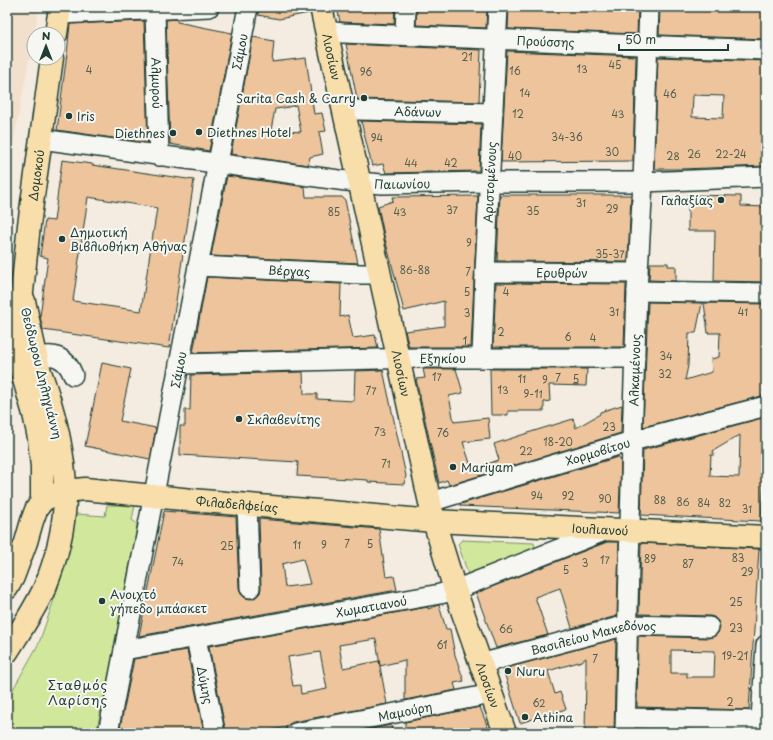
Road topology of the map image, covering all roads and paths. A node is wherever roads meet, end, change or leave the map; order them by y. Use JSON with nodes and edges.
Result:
{"nodes":[{"id":1,"x":209,"y":7,"type":"edge"},
{"id":2,"x":248,"y":7,"type":"edge"},
{"id":3,"x":321,"y":7,"type":"edge"},
{"id":4,"x":406,"y":7,"type":"edge"},
{"id":5,"x":498,"y":7,"type":"edge"},
{"id":6,"x":649,"y":7,"type":"edge"},
{"id":7,"x":155,"y":10,"type":"junction"},
{"id":8,"x":58,"y":18,"type":"edge"},
{"id":9,"x":326,"y":31,"type":"junction"},
{"id":10,"x":405,"y":35,"type":"junction"},
{"id":11,"x":496,"y":39,"type":"junction"},
{"id":12,"x":647,"y":45,"type":"junction"},
{"id":13,"x":766,"y":50,"type":"edge"},
{"id":14,"x":51,"y":66,"type":"edge"},
{"id":15,"x":343,"y":108,"type":"junction"},
{"id":16,"x":493,"y":113,"type":"junction"},
{"id":17,"x":41,"y":140,"type":"junction"},
{"id":18,"x":160,"y":156,"type":"junction"},
{"id":19,"x":218,"y":164,"type":"junction"},
{"id":20,"x":766,"y":177,"type":"edge"},
{"id":21,"x":360,"y":182,"type":"junction"},
{"id":22,"x":489,"y":182,"type":"junction"},
{"id":23,"x":643,"y":182,"type":"junction"},
{"id":24,"x":198,"y":266,"type":"junction"},
{"id":25,"x":485,"y":272,"type":"junction"},
{"id":26,"x":380,"y":274,"type":"junction"},
{"id":27,"x":638,"y":282,"type":"junction"},
{"id":28,"x":22,"y":292,"type":"junction"},
{"id":29,"x":766,"y":293,"type":"edge"},
{"id":30,"x":482,"y":357,"type":"junction"},
{"id":31,"x":398,"y":358,"type":"junction"},
{"id":32,"x":635,"y":358,"type":"junction"},
{"id":33,"x":37,"y":359,"type":"junction"},
{"id":34,"x":179,"y":364,"type":"junction"},
{"id":35,"x":73,"y":375,"type":"dead end"},
{"id":36,"x":766,"y":406,"type":"edge"},
{"id":37,"x":632,"y":441,"type":"junction"},
{"id":38,"x":65,"y":491,"type":"junction"},
{"id":39,"x":154,"y":496,"type":"junction"},
{"id":40,"x":42,"y":501,"type":"junction"},
{"id":41,"x":247,"y":505,"type":"junction"},
{"id":42,"x":432,"y":512,"type":"junction"},
{"id":43,"x":608,"y":529,"type":"junction"},
{"id":44,"x":630,"y":530,"type":"junction"},
{"id":45,"x":766,"y":536,"type":"edge"},
{"id":46,"x":7,"y":588,"type":"edge"},
{"id":47,"x":250,"y":588,"type":"dead end"},
{"id":48,"x":454,"y":590,"type":"junction"},
{"id":49,"x":627,"y":625,"type":"junction"},
{"id":50,"x":709,"y":627,"type":"dead end"},
{"id":51,"x":196,"y":638,"type":"junction"},
{"id":52,"x":766,"y":644,"type":"edge"},
{"id":53,"x":124,"y":650,"type":"junction"},
{"id":54,"x":7,"y":652,"type":"edge"},
{"id":55,"x":766,"y":653,"type":"edge"},
{"id":56,"x":480,"y":664,"type":"junction"},
{"id":57,"x":491,"y":694,"type":"junction"},
{"id":58,"x":625,"y":725,"type":"edge"},
{"id":59,"x":762,"y":725,"type":"edge"},
{"id":60,"x":108,"y":733,"type":"edge"},
{"id":61,"x":216,"y":733,"type":"edge"},
{"id":62,"x":295,"y":733,"type":"edge"},
{"id":63,"x":505,"y":733,"type":"edge"}],
"edges":[{"from":1,"to":7,"type":"street"},
{"from":2,"to":19,"type":"street","name":"Σάμου"},
{"from":3,"to":9,"type":"main road","name":"Λιοσίων"},
{"from":4,"to":10,"type":"street"},
{"from":5,"to":11,"type":"street","name":"Αριστομένους"},
{"from":6,"to":12,"type":"street","name":"Αλκαμένους"},
{"from":7,"to":8,"type":"street"},
{"from":7,"to":18,"type":"street","name":"Αλμυρού"},
{"from":9,"to":10,"type":"street","name":"Προύσσης"},
{"from":9,"to":15,"type":"main road","name":"Λιοσίων"},
{"from":10,"to":11,"type":"street","name":"Προύσσης"},
{"from":11,"to":12,"type":"street","name":"Προύσσης"},
{"from":11,"to":16,"type":"street","name":"Αριστομένους"},
{"from":12,"to":13,"type":"street","name":"Προύσσης"},
{"from":12,"to":23,"type":"street","name":"Αλκαμένους"},
{"from":14,"to":17,"type":"main road","name":"Δομοκού"},
{"from":15,"to":16,"type":"street","name":"Αδάνων"},
{"from":15,"to":21,"type":"main road","name":"Λιοσίων"},
{"from":16,"to":22,"type":"street","name":"Αριστομένους"},
{"from":17,"to":18,"type":"street","name":"Παιωνίου"},
{"from":17,"to":28,"type":"main road","name":"Δομοκού"},
{"from":18,"to":19,"type":"street","name":"Παιωνίου"},
{"from":19,"to":21,"type":"street","name":"Παιωνίου"},
{"from":19,"to":24,"type":"street","name":"Σάμου"},
{"from":20,"to":23,"type":"street","name":"Παιωνίου"},
{"from":21,"to":22,"type":"street","name":"Παιωνίου"},
{"from":21,"to":26,"type":"main road","name":"Λιοσίων"},
{"from":22,"to":23,"type":"street","name":"Παιωνίου"},
{"from":22,"to":25,"type":"street","name":"Αριστομένους"},
{"from":23,"to":27,"type":"street","name":"Αλκαμένους"},
{"from":24,"to":26,"type":"street","name":"Βέργας"},
{"from":24,"to":34,"type":"street","name":"Σάμου"},
{"from":25,"to":27,"type":"street","name":"Ερυθρών"},
{"from":25,"to":30,"type":"street","name":"Αριστομένους"},
{"from":26,"to":31,"type":"main road","name":"Λιοσίων"},
{"from":27,"to":29,"type":"street","name":"Ερυθρών"},
{"from":27,"to":32,"type":"street","name":"Αλκαμένους"},
{"from":28,"to":33,"type":"main road","name":"Θεόδωρου Δηληγιάννη"},
{"from":28,"to":40,"type":"main road","name":"Θεόδωρου Δηληγιάννη"},
{"from":30,"to":31,"type":"street","name":"Εξηκίου"},
{"from":30,"to":32,"type":"street","name":"Εξηκίου"},
{"from":31,"to":34,"type":"street","name":"Εξηκίου"},
{"from":31,"to":42,"type":"main road","name":"Λιοσίων"},
{"from":32,"to":37,"type":"street","name":"Αλκαμένους"},
{"from":33,"to":35,"type":"street"},
{"from":33,"to":38,"type":"main road","name":"Θεόδωρου Δηληγιάννη"},
{"from":34,"to":39,"type":"street","name":"Σάμου"},
{"from":36,"to":37,"type":"street","name":"Χορμοβίτου"},
{"from":37,"to":42,"type":"street","name":"Χορμοβίτου"},
{"from":37,"to":44,"type":"street","name":"Αλκαμένους"},
{"from":38,"to":39,"type":"main road","name":"Φιλαδελφείας"},
{"from":38,"to":40,"type":"main road","name":"Φιλαδελφείας"},
{"from":38,"to":54,"type":"main road","name":"Θεόδωρου Δηληγιάννη"},
{"from":39,"to":41,"type":"main road","name":"Φιλαδελφείας"},
{"from":39,"to":53,"type":"street","name":"Σάμου"},
{"from":40,"to":46,"type":"main road","name":"Θεόδωρου Δηληγιάννη"},
{"from":41,"to":42,"type":"main road","name":"Φιλαδελφείας"},
{"from":41,"to":47,"type":"street"},
{"from":42,"to":43,"type":"main road","name":"Ιουλιανού"},
{"from":42,"to":48,"type":"main road","name":"Λιοσίων"},
{"from":43,"to":44,"type":"main road","name":"Ιουλιανού"},
{"from":43,"to":48,"type":"street","name":"Χωματιανού"},
{"from":44,"to":45,"type":"main road","name":"Ιουλιανού"},
{"from":44,"to":49,"type":"street","name":"Αλκαμένους"},
{"from":48,"to":51,"type":"street","name":"Χωματιανού"},
{"from":48,"to":56,"type":"main road","name":"Λιοσίων"},
{"from":49,"to":50,"type":"street","name":"Βασιλείου Μακεδόνος"},
{"from":49,"to":56,"type":"street","name":"Βασιλείου Μακεδόνος"},
{"from":49,"to":58,"type":"street","name":"Αλκαμένους"},
{"from":51,"to":53,"type":"street","name":"Χωματιανού"},
{"from":51,"to":61,"type":"street","name":"Δύμης"},
{"from":52,"to":55,"type":"street"},
{"from":53,"to":60,"type":"street","name":"Σάμου"},
{"from":55,"to":59,"type":"street"},
{"from":56,"to":57,"type":"main road","name":"Λιοσίων"},
{"from":57,"to":62,"type":"street","name":"Μαμούρη"},
{"from":57,"to":63,"type":"main road","name":"Λιοσίων"},
{"from":58,"to":59,"type":"street"}]}
